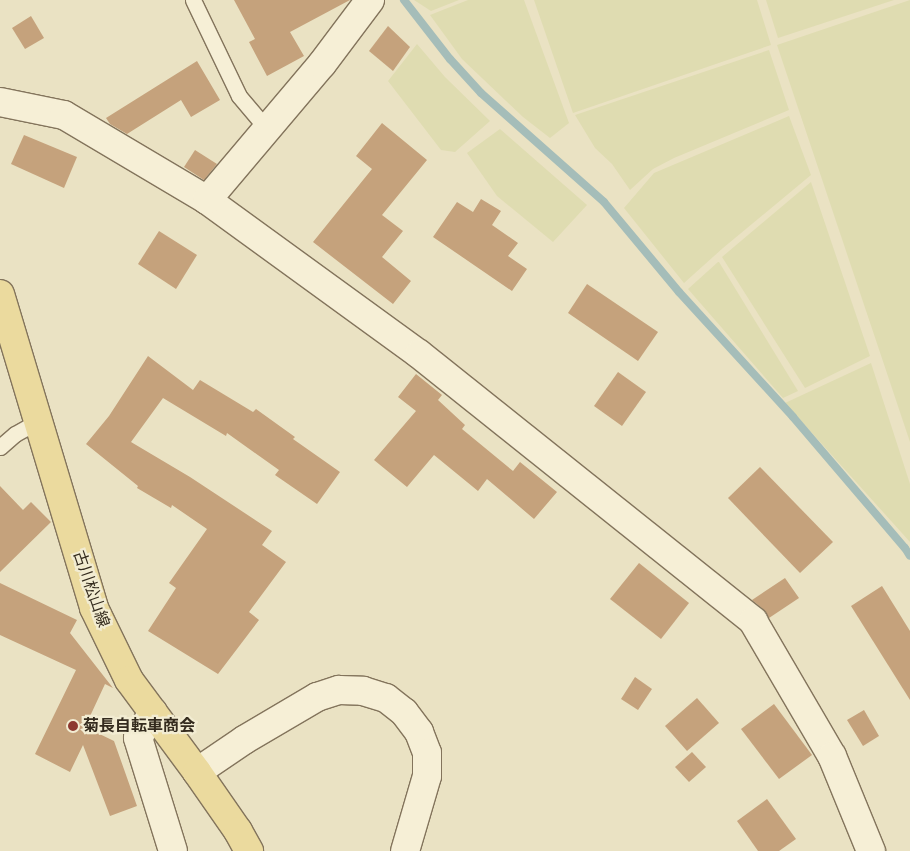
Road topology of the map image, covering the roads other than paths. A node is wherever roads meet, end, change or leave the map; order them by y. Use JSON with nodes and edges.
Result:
{"nodes":[{"id":1,"x":193,"y":0,"type":"edge"},
{"id":2,"x":370,"y":0,"type":"edge"},
{"id":3,"x":0,"y":102,"type":"edge"},
{"id":4,"x":267,"y":129,"type":"junction"},
{"id":5,"x":207,"y":200,"type":"junction"},
{"id":6,"x":0,"y":294,"type":"edge"},
{"id":7,"x":38,"y":420,"type":"junction"},
{"id":8,"x":0,"y":447,"type":"edge"},
{"id":9,"x":153,"y":712,"type":"junction"},
{"id":10,"x":197,"y":772,"type":"junction"},
{"id":11,"x":173,"y":851,"type":"edge"},
{"id":12,"x":249,"y":851,"type":"edge"},
{"id":13,"x":405,"y":851,"type":"edge"},
{"id":14,"x":871,"y":851,"type":"edge"}],
"edges":[{"from":1,"to":4,"type":"lane"},
{"from":2,"to":4,"type":"street"},
{"from":3,"to":5,"type":"street"},
{"from":4,"to":5,"type":"street"},
{"from":5,"to":14,"type":"street"},
{"from":6,"to":7,"type":"main road","name":"古川松山線"},
{"from":7,"to":8,"type":"lane"},
{"from":7,"to":9,"type":"main road","name":"古川松山線"},
{"from":9,"to":10,"type":"main road","name":"古川松山線"},
{"from":9,"to":11,"type":"street"},
{"from":10,"to":12,"type":"main road","name":"古川松山線"},
{"from":10,"to":13,"type":"street"}]}
